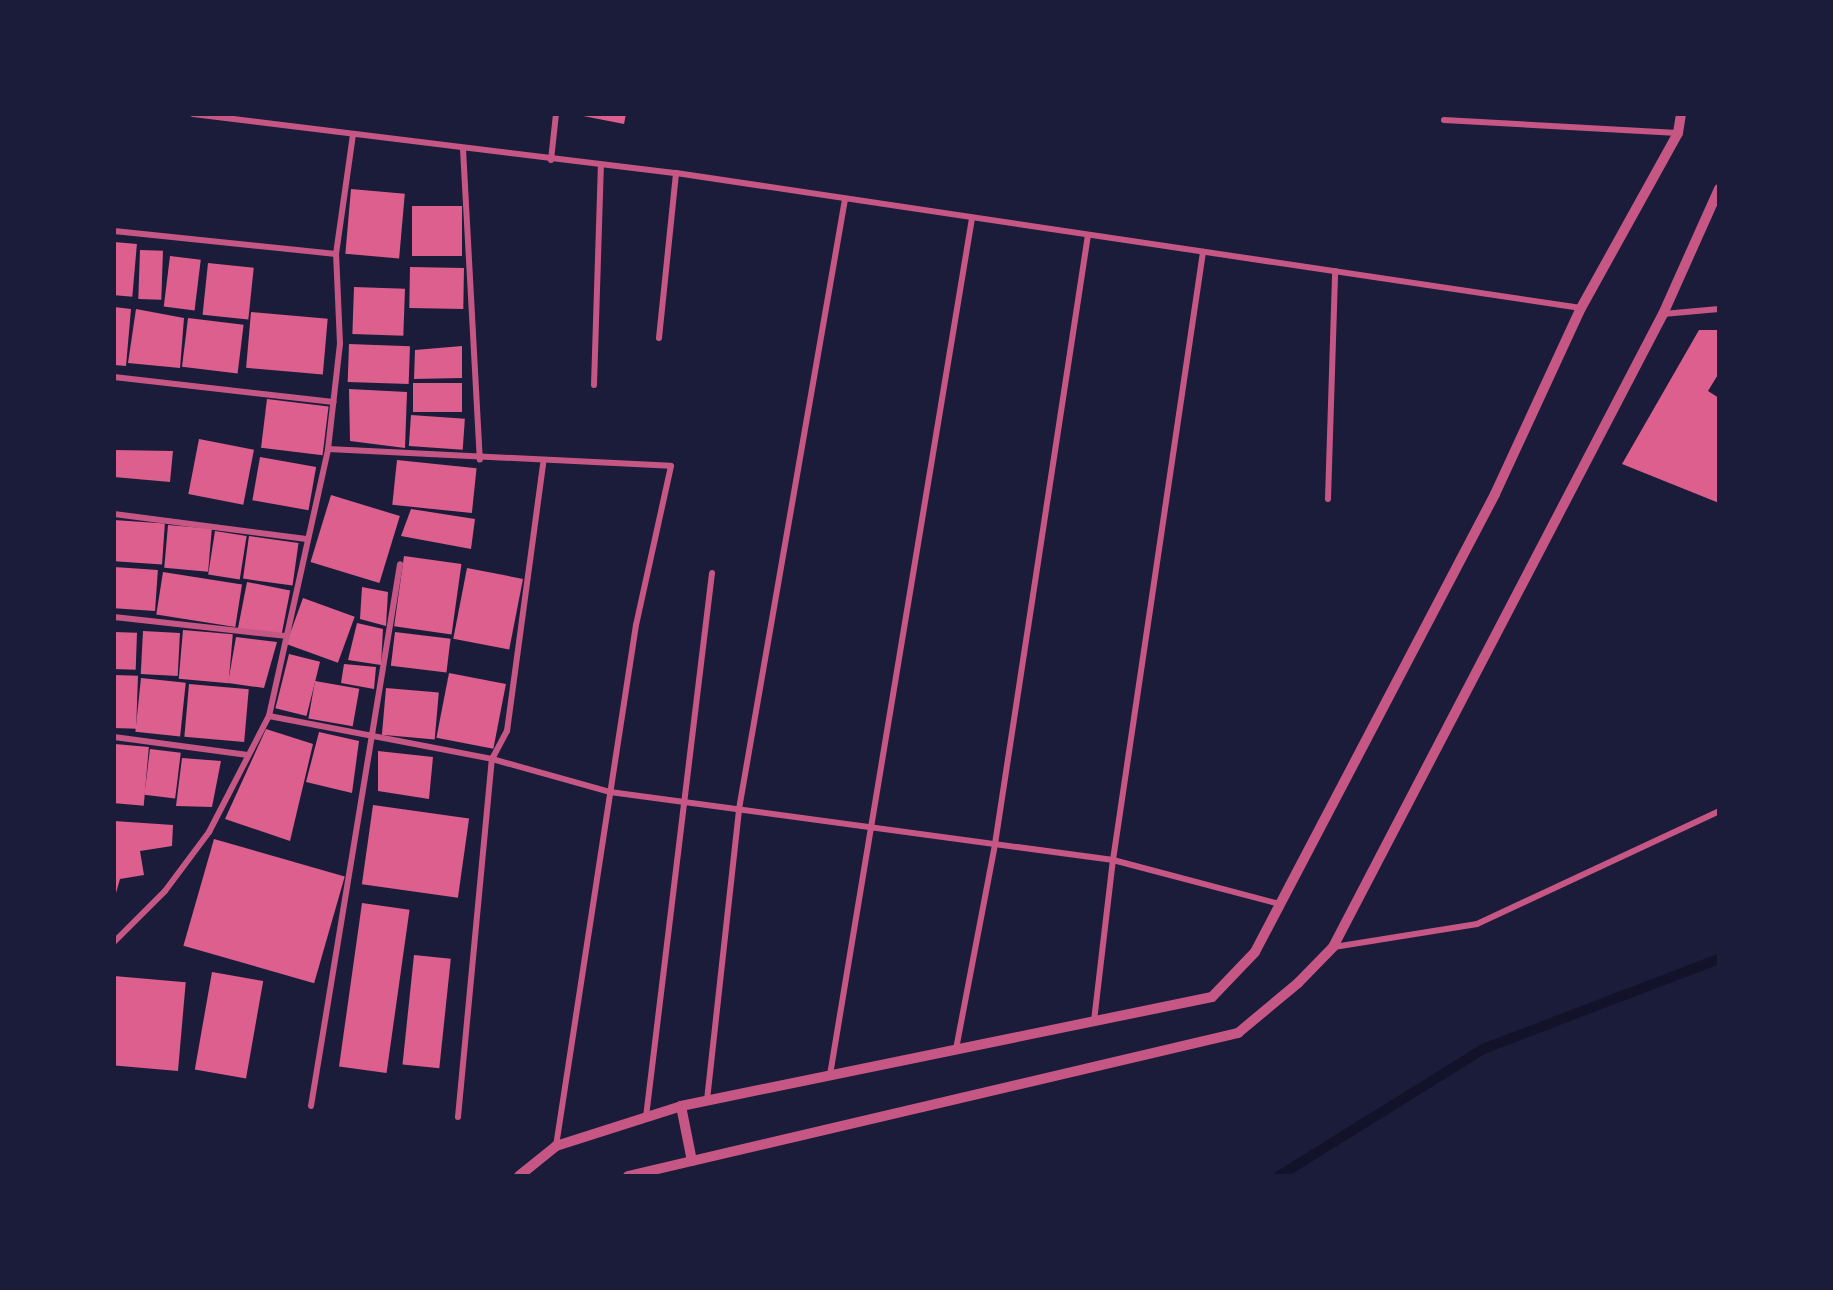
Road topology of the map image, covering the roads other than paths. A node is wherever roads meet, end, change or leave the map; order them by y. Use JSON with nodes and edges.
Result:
{"nodes":[{"id":1,"x":193,"y":114,"type":"edge"},
{"id":2,"x":556,"y":114,"type":"edge"},
{"id":3,"x":1681,"y":114,"type":"edge"},
{"id":4,"x":1444,"y":120,"type":"dead end"},
{"id":5,"x":1678,"y":134,"type":"junction"},
{"id":6,"x":353,"y":135,"type":"junction"},
{"id":7,"x":463,"y":149,"type":"junction"},
{"id":8,"x":551,"y":160,"type":"junction"},
{"id":9,"x":601,"y":167,"type":"junction"},
{"id":10,"x":676,"y":173,"type":"junction"},
{"id":11,"x":1719,"y":189,"type":"edge"},
{"id":12,"x":844,"y":199,"type":"junction"},
{"id":13,"x":972,"y":218,"type":"junction"},
{"id":14,"x":114,"y":231,"type":"edge"},
{"id":15,"x":1088,"y":235,"type":"junction"},
{"id":16,"x":1203,"y":252,"type":"junction"},
{"id":17,"x":336,"y":254,"type":"junction"},
{"id":18,"x":1335,"y":272,"type":"junction"},
{"id":19,"x":1581,"y":308,"type":"junction"},
{"id":20,"x":1719,"y":309,"type":"edge"},
{"id":21,"x":1663,"y":314,"type":"junction"},
{"id":22,"x":659,"y":338,"type":"dead end"},
{"id":23,"x":114,"y":377,"type":"edge"},
{"id":24,"x":594,"y":385,"type":"dead end"},
{"id":25,"x":334,"y":402,"type":"junction"},
{"id":26,"x":328,"y":449,"type":"junction"},
{"id":27,"x":480,"y":460,"type":"junction"},
{"id":28,"x":543,"y":463,"type":"junction"},
{"id":29,"x":1328,"y":499,"type":"dead end"},
{"id":30,"x":114,"y":514,"type":"edge"},
{"id":31,"x":306,"y":539,"type":"junction"},
{"id":32,"x":400,"y":564,"type":"dead end"},
{"id":33,"x":712,"y":573,"type":"dead end"},
{"id":34,"x":114,"y":617,"type":"edge"},
{"id":35,"x":285,"y":636,"type":"junction"},
{"id":36,"x":269,"y":716,"type":"junction"},
{"id":37,"x":114,"y":737,"type":"edge"},
{"id":38,"x":373,"y":740,"type":"junction"},
{"id":39,"x":248,"y":755,"type":"junction"},
{"id":40,"x":492,"y":759,"type":"junction"},
{"id":41,"x":610,"y":792,"type":"junction"},
{"id":42,"x":684,"y":802,"type":"junction"},
{"id":43,"x":739,"y":809,"type":"junction"},
{"id":44,"x":1719,"y":811,"type":"edge"},
{"id":45,"x":872,"y":827,"type":"junction"},
{"id":46,"x":995,"y":844,"type":"junction"},
{"id":47,"x":1113,"y":860,"type":"junction"},
{"id":48,"x":1280,"y":904,"type":"junction"},
{"id":49,"x":114,"y":942,"type":"edge"},
{"id":50,"x":1333,"y":947,"type":"junction"},
{"id":51,"x":1095,"y":1021,"type":"junction"},
{"id":52,"x":956,"y":1049,"type":"junction"},
{"id":53,"x":830,"y":1075,"type":"junction"},
{"id":54,"x":707,"y":1100,"type":"junction"},
{"id":55,"x":311,"y":1106,"type":"dead end"},
{"id":56,"x":681,"y":1106,"type":"junction"},
{"id":57,"x":458,"y":1118,"type":"dead end"},
{"id":58,"x":646,"y":1118,"type":"junction"},
{"id":59,"x":556,"y":1146,"type":"junction"},
{"id":60,"x":692,"y":1161,"type":"junction"},
{"id":61,"x":519,"y":1176,"type":"edge"},
{"id":62,"x":628,"y":1176,"type":"edge"}],
"edges":[{"from":1,"to":6,"type":"street"},
{"from":2,"to":8,"type":"street"},
{"from":3,"to":5,"type":"street"},
{"from":4,"to":5,"type":"street"},
{"from":5,"to":19,"type":"street"},
{"from":6,"to":7,"type":"street"},
{"from":6,"to":17,"type":"street"},
{"from":7,"to":8,"type":"street"},
{"from":7,"to":27,"type":"street"},
{"from":8,"to":9,"type":"street"},
{"from":9,"to":10,"type":"street"},
{"from":9,"to":24,"type":"street"},
{"from":10,"to":12,"type":"street"},
{"from":10,"to":22,"type":"street"},
{"from":11,"to":21,"type":"street"},
{"from":12,"to":13,"type":"street"},
{"from":12,"to":43,"type":"street"},
{"from":13,"to":15,"type":"street"},
{"from":13,"to":45,"type":"street"},
{"from":14,"to":17,"type":"street"},
{"from":15,"to":16,"type":"street"},
{"from":15,"to":46,"type":"street"},
{"from":16,"to":18,"type":"street"},
{"from":16,"to":47,"type":"street"},
{"from":17,"to":25,"type":"street"},
{"from":18,"to":19,"type":"street"},
{"from":18,"to":29,"type":"street"},
{"from":19,"to":48,"type":"street"},
{"from":20,"to":21,"type":"street"},
{"from":21,"to":50,"type":"street"},
{"from":23,"to":25,"type":"street"},
{"from":25,"to":26,"type":"street"},
{"from":26,"to":27,"type":"street"},
{"from":26,"to":31,"type":"street"},
{"from":27,"to":28,"type":"street"},
{"from":28,"to":40,"type":"street"},
{"from":28,"to":41,"type":"street"},
{"from":30,"to":31,"type":"street"},
{"from":31,"to":35,"type":"street"},
{"from":32,"to":38,"type":"street"},
{"from":33,"to":42,"type":"street"},
{"from":34,"to":35,"type":"street"},
{"from":35,"to":36,"type":"street"},
{"from":36,"to":38,"type":"street"},
{"from":36,"to":39,"type":"street"},
{"from":37,"to":39,"type":"street"},
{"from":38,"to":40,"type":"street"},
{"from":38,"to":55,"type":"street"},
{"from":39,"to":49,"type":"street"},
{"from":40,"to":41,"type":"street"},
{"from":40,"to":57,"type":"street"},
{"from":41,"to":42,"type":"street"},
{"from":41,"to":59,"type":"street"},
{"from":42,"to":43,"type":"street"},
{"from":42,"to":58,"type":"street"},
{"from":43,"to":45,"type":"street"},
{"from":43,"to":54,"type":"street"},
{"from":44,"to":50,"type":"street"},
{"from":45,"to":46,"type":"street"},
{"from":45,"to":53,"type":"street"},
{"from":46,"to":47,"type":"street"},
{"from":46,"to":52,"type":"street"},
{"from":47,"to":48,"type":"street"},
{"from":47,"to":51,"type":"street"},
{"from":48,"to":51,"type":"street"},
{"from":50,"to":60,"type":"street"},
{"from":51,"to":52,"type":"street"},
{"from":52,"to":53,"type":"street"},
{"from":53,"to":54,"type":"street"},
{"from":54,"to":56,"type":"street"},
{"from":56,"to":58,"type":"street"},
{"from":56,"to":60,"type":"street"},
{"from":58,"to":59,"type":"street"},
{"from":59,"to":61,"type":"street"},
{"from":60,"to":62,"type":"street"}]}
